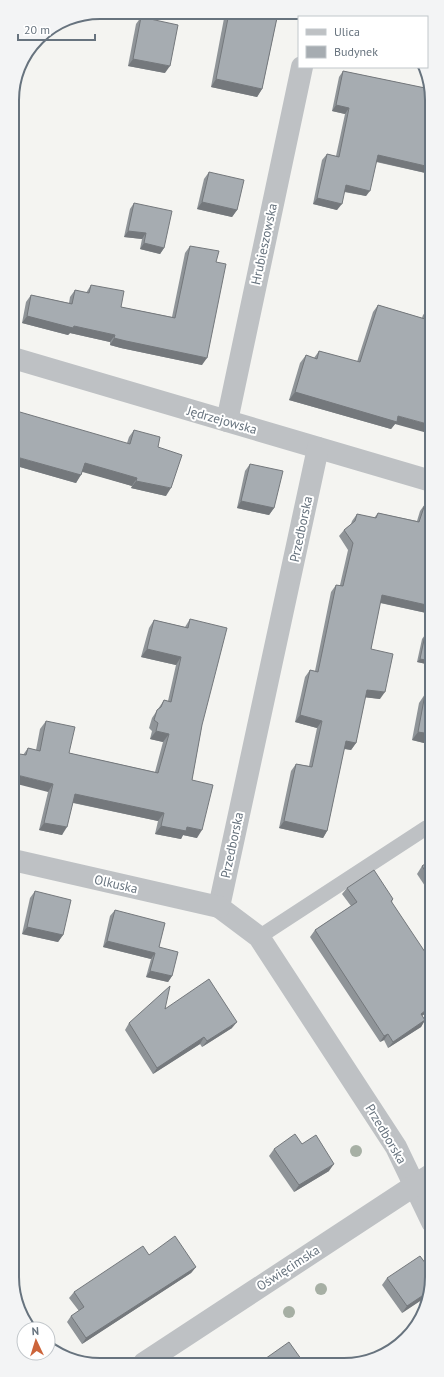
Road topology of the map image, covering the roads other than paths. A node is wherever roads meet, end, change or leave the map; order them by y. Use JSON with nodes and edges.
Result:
{"nodes":[{"id":1,"x":302,"y":68,"type":"edge"},
{"id":2,"x":19,"y":360,"type":"edge"},
{"id":3,"x":227,"y":421,"type":"junction"},
{"id":4,"x":318,"y":448,"type":"junction"},
{"id":5,"x":425,"y":479,"type":"edge"},
{"id":6,"x":425,"y":829,"type":"edge"},
{"id":7,"x":19,"y":861,"type":"edge"},
{"id":8,"x":219,"y":907,"type":"junction"},
{"id":9,"x":259,"y":937,"type":"junction"},
{"id":10,"x":423,"y":1179,"type":"edge"},
{"id":11,"x":152,"y":1358,"type":"edge"}],
"edges":[{"from":1,"to":3,"type":"street","name":"Hrubieszowska"},
{"from":2,"to":3,"type":"street","name":"Jędrzejowska"},
{"from":3,"to":4,"type":"street","name":"Jędrzejowska"},
{"from":4,"to":5,"type":"street","name":"Jędrzejowska"},
{"from":4,"to":8,"type":"street","name":"Przedborska"},
{"from":6,"to":9,"type":"lane"},
{"from":7,"to":8,"type":"street","name":"Olkuska"},
{"from":8,"to":9,"type":"street","name":"Przedborska"},
{"from":9,"to":10,"type":"street","name":"Przedborska"},
{"from":10,"to":11,"type":"street","name":"Oświęcimska"}]}
